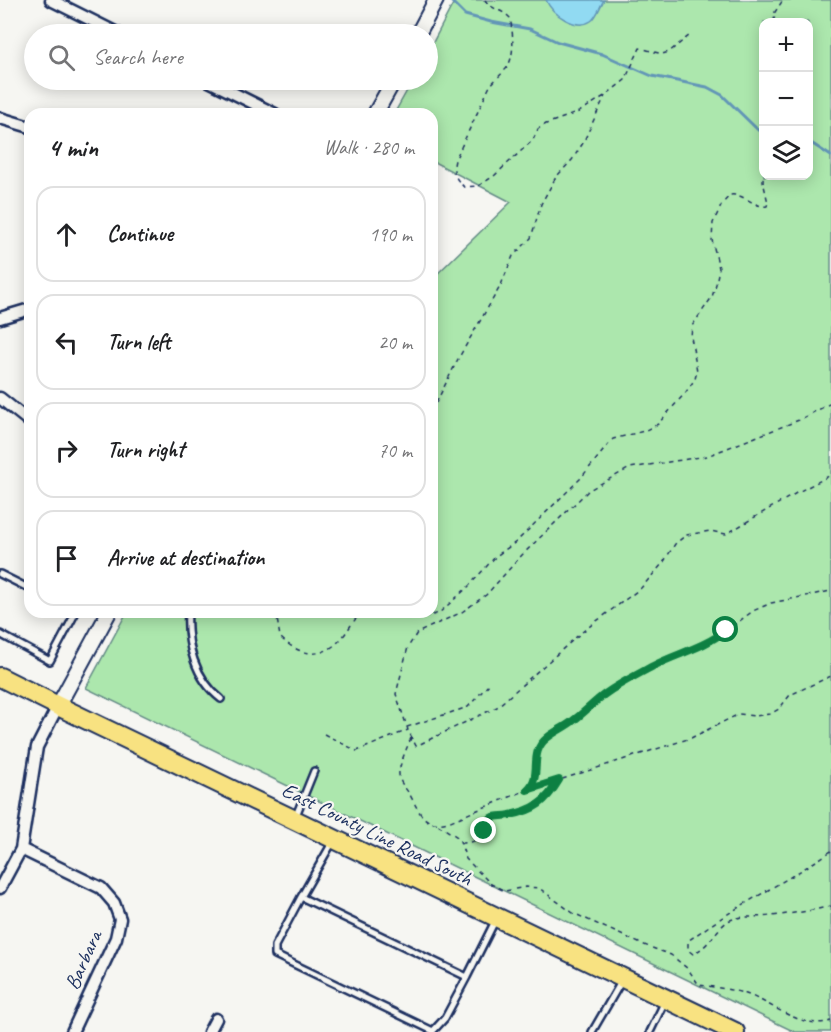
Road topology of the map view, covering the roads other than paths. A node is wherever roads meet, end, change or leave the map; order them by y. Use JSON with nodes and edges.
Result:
{"nodes":[{"id":1,"x":51,"y":0,"type":"edge"},
{"id":2,"x":436,"y":0,"type":"edge"},
{"id":3,"x":67,"y":4,"type":"edge"},
{"id":4,"x":102,"y":24,"type":"edge"},
{"id":5,"x":423,"y":24,"type":"edge"},
{"id":6,"x":227,"y":90,"type":"edge"},
{"id":7,"x":388,"y":90,"type":"edge"},
{"id":8,"x":263,"y":108,"type":"edge"},
{"id":9,"x":378,"y":108,"type":"edge"},
{"id":10,"x":0,"y":118,"type":"edge"},
{"id":11,"x":24,"y":125,"type":"edge"},
{"id":12,"x":24,"y":311,"type":"edge"},
{"id":13,"x":0,"y":318,"type":"edge"},
{"id":14,"x":0,"y":398,"type":"edge"},
{"id":15,"x":24,"y":417,"type":"edge"},
{"id":16,"x":0,"y":574,"type":"edge"},
{"id":17,"x":24,"y":587,"type":"edge"},
{"id":18,"x":72,"y":618,"type":"edge"},
{"id":19,"x":106,"y":618,"type":"edge"},
{"id":20,"x":188,"y":618,"type":"edge"},
{"id":21,"x":0,"y":634,"type":"edge"},
{"id":22,"x":0,"y":676,"type":"edge"},
{"id":23,"x":221,"y":699,"type":"dead end"},
{"id":24,"x":58,"y":706,"type":"junction"},
{"id":25,"x":314,"y":771,"type":"dead end"},
{"id":26,"x":295,"y":820,"type":"junction"},
{"id":27,"x":334,"y":839,"type":"junction"},
{"id":28,"x":21,"y":849,"type":"junction"},
{"id":29,"x":0,"y":888,"type":"edge"},
{"id":30,"x":302,"y":897,"type":"junction"},
{"id":31,"x":497,"y":917,"type":"junction"},
{"id":32,"x":467,"y":977,"type":"junction"},
{"id":33,"x":623,"y":978,"type":"junction"},
{"id":34,"x":666,"y":999,"type":"junction"},
{"id":35,"x":216,"y":1019,"type":"dead end"},
{"id":36,"x":72,"y":1032,"type":"edge"},
{"id":37,"x":209,"y":1032,"type":"edge"},
{"id":38,"x":592,"y":1032,"type":"edge"},
{"id":39,"x":650,"y":1032,"type":"edge"},
{"id":40,"x":735,"y":1032,"type":"edge"}],
"edges":[{"from":1,"to":3,"type":"street"},
{"from":2,"to":5,"type":"street"},
{"from":3,"to":4,"type":"street"},
{"from":6,"to":8,"type":"street"},
{"from":7,"to":9,"type":"street"},
{"from":10,"to":11,"type":"street"},
{"from":12,"to":13,"type":"street"},
{"from":14,"to":15,"type":"street"},
{"from":16,"to":17,"type":"lane"},
{"from":18,"to":21,"type":"lane"},
{"from":19,"to":24,"type":"street"},
{"from":20,"to":23,"type":"lane"},
{"from":22,"to":24,"type":"main road","name":"East County Line Road South"},
{"from":24,"to":26,"type":"main road","name":"East County Line Road South"},
{"from":24,"to":28,"type":"street"},
{"from":25,"to":26,"type":"lane"},
{"from":26,"to":27,"type":"main road","name":"East County Line Road South"},
{"from":27,"to":30,"type":"lane"},
{"from":27,"to":31,"type":"main road","name":"East County Line Road South"},
{"from":28,"to":29,"type":"street"},
{"from":28,"to":36,"type":"street","name":"Barbara"},
{"from":30,"to":32,"type":"lane"},
{"from":30,"to":32,"type":"lane"},
{"from":31,"to":32,"type":"lane"},
{"from":31,"to":33,"type":"main road","name":"East County Line Road South"},
{"from":33,"to":34,"type":"main road","name":"East County Line Road South"},
{"from":33,"to":38,"type":"lane"},
{"from":34,"to":39,"type":"lane"},
{"from":34,"to":40,"type":"main road","name":"East County Line Road South"},
{"from":35,"to":37,"type":"street"}]}
